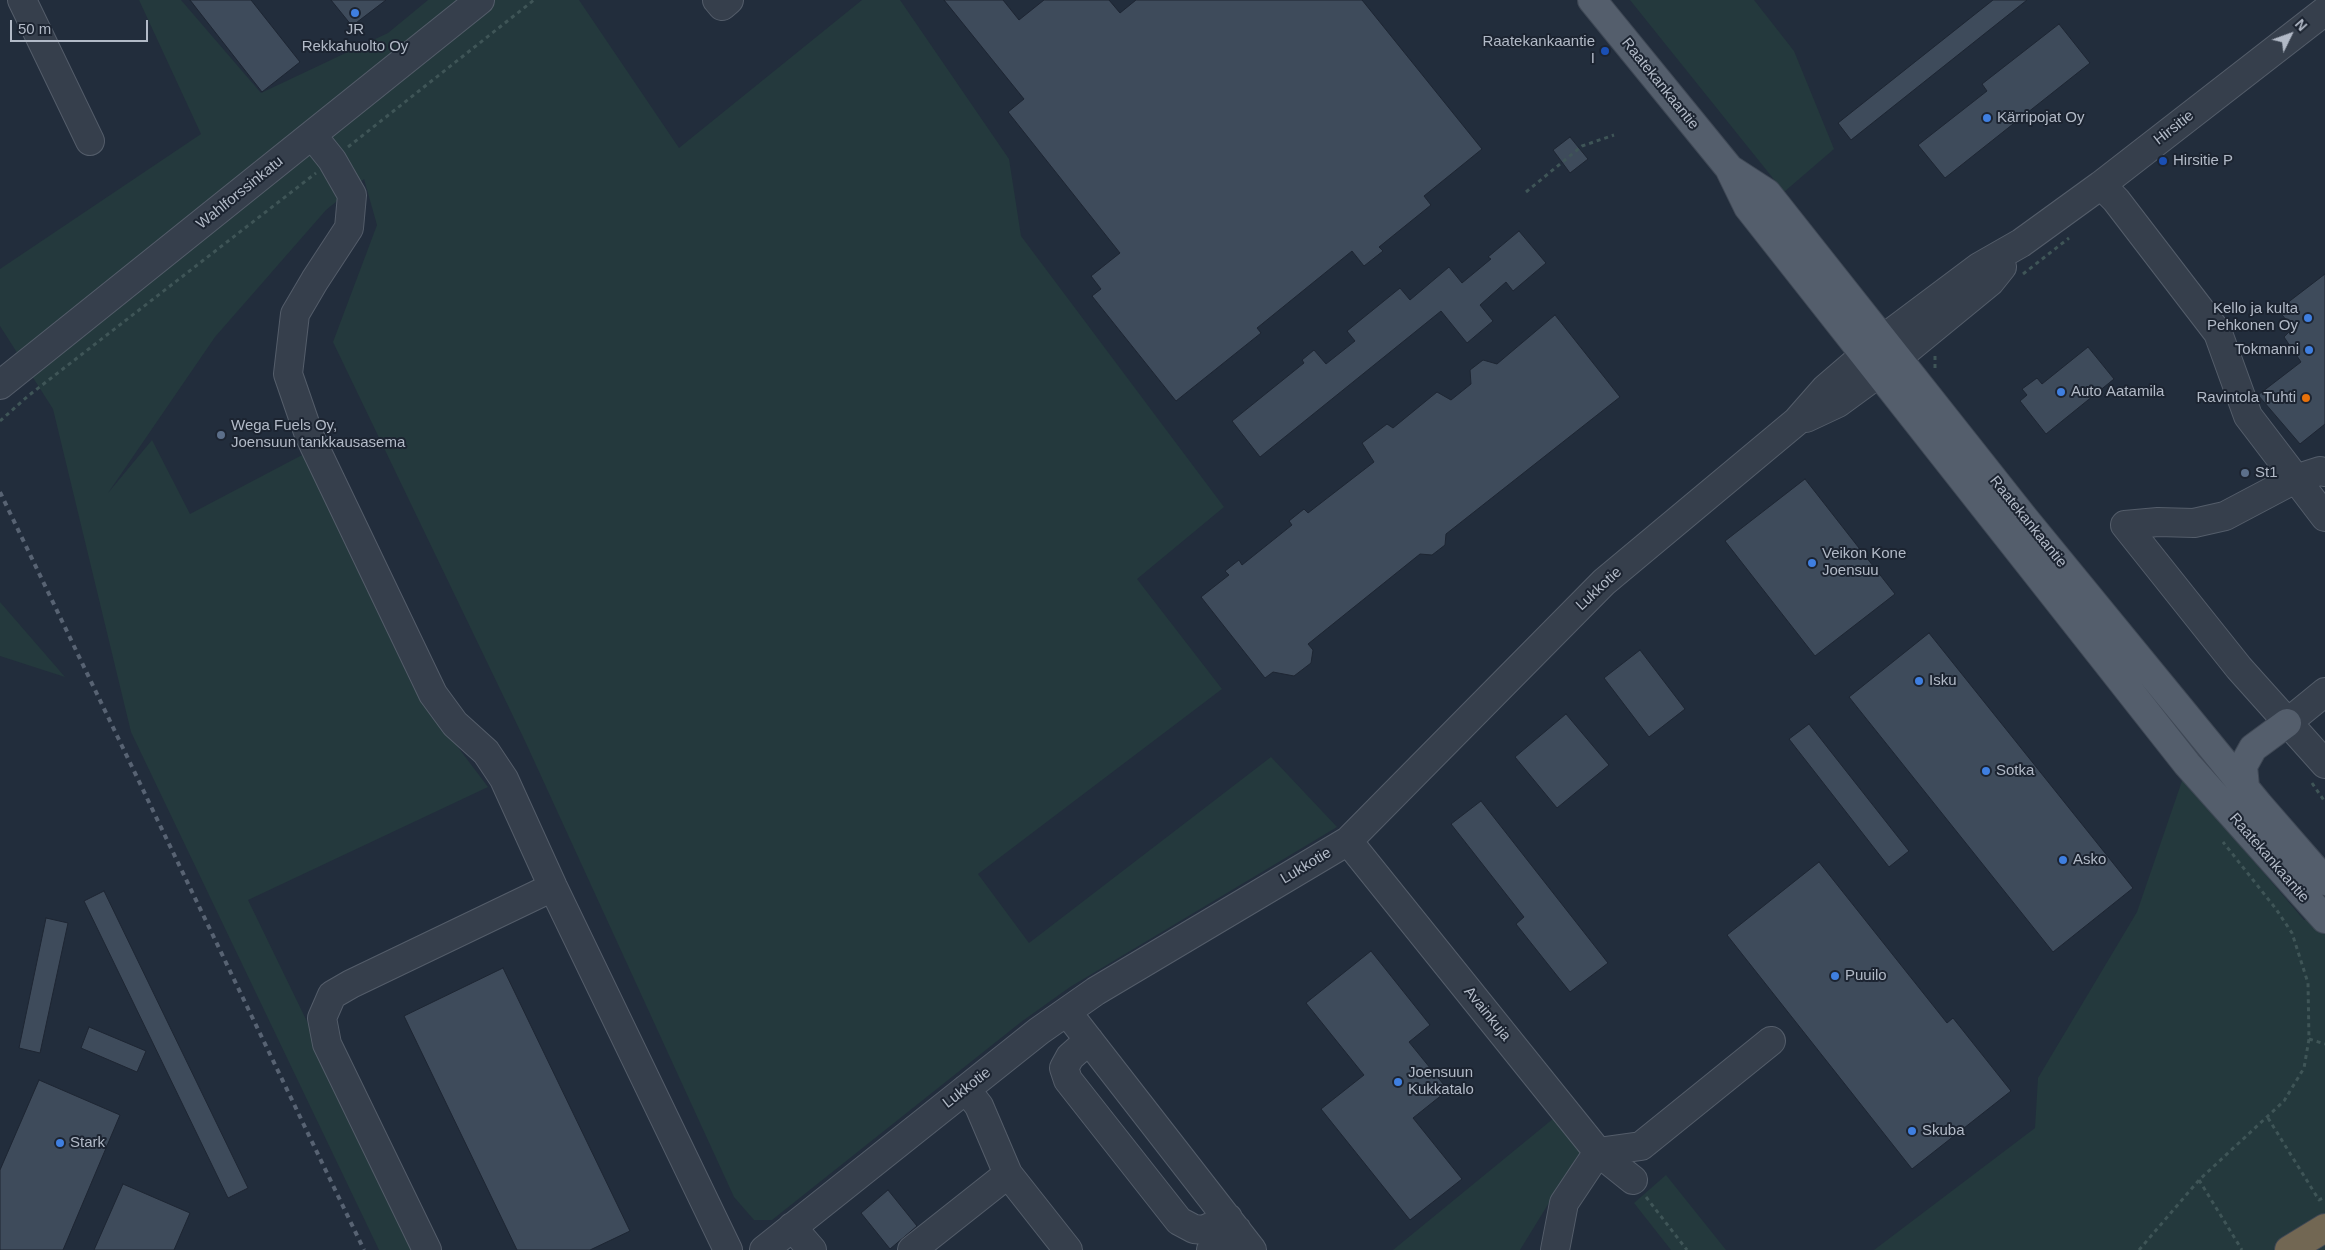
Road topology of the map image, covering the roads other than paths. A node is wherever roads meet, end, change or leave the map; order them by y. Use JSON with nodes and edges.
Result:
{"nodes":[{"id":1,"x":22,"y":0,"type":"edge"},
{"id":2,"x":480,"y":0,"type":"edge"},
{"id":3,"x":717,"y":0,"type":"edge"},
{"id":4,"x":729,"y":0,"type":"edge"},
{"id":5,"x":1592,"y":0,"type":"edge"},
{"id":6,"x":2325,"y":11,"type":"edge"},
{"id":7,"x":312,"y":135,"type":"junction"},
{"id":8,"x":90,"y":141,"type":"dead end"},
{"id":9,"x":2101,"y":185,"type":"junction"},
{"id":10,"x":1881,"y":356,"type":"junction"},
{"id":11,"x":0,"y":386,"type":"edge"},
{"id":12,"x":2325,"y":472,"type":"edge"},
{"id":13,"x":2296,"y":479,"type":"junction"},
{"id":14,"x":2325,"y":517,"type":"edge"},
{"id":15,"x":2325,"y":692,"type":"edge"},
{"id":16,"x":2287,"y":723,"type":"junction"},
{"id":17,"x":2325,"y":764,"type":"edge"},
{"id":18,"x":2245,"y":787,"type":"junction"},
{"id":19,"x":1348,"y":841,"type":"junction"},
{"id":20,"x":2325,"y":881,"type":"edge"},
{"id":21,"x":553,"y":888,"type":"junction"},
{"id":22,"x":2325,"y":920,"type":"edge"},
{"id":23,"x":1067,"y":1012,"type":"junction"},
{"id":24,"x":1089,"y":1040,"type":"junction"},
{"id":25,"x":1771,"y":1041,"type":"dead end"},
{"id":26,"x":966,"y":1089,"type":"junction"},
{"id":27,"x":1598,"y":1152,"type":"junction"},
{"id":28,"x":1008,"y":1174,"type":"junction"},
{"id":29,"x":1633,"y":1180,"type":"road end"},
{"id":30,"x":792,"y":1227,"type":"junction"},
{"id":31,"x":2325,"y":1228,"type":"edge"},
{"id":32,"x":1239,"y":1233,"type":"edge"},
{"id":33,"x":427,"y":1250,"type":"edge"},
{"id":34,"x":728,"y":1250,"type":"edge"},
{"id":35,"x":764,"y":1250,"type":"edge"},
{"id":36,"x":812,"y":1250,"type":"edge"},
{"id":37,"x":912,"y":1250,"type":"edge"},
{"id":38,"x":1068,"y":1250,"type":"edge"},
{"id":39,"x":1211,"y":1250,"type":"edge"},
{"id":40,"x":1555,"y":1250,"type":"edge"},
{"id":41,"x":2289,"y":1250,"type":"edge"}],
"edges":[{"from":1,"to":8,"type":"street"},
{"from":2,"to":7,"type":"street","name":"Wahlforssinkatu"},
{"from":3,"to":4,"type":"street"},
{"from":5,"to":10,"type":"main road","name":"Raatekankaantie"},
{"from":6,"to":9,"type":"street","name":"Hirsitie"},
{"from":7,"to":11,"type":"street","name":"Wahlforssinkatu"},
{"from":7,"to":21,"type":"street"},
{"from":9,"to":10,"type":"street","name":"Hirsitie"},
{"from":9,"to":13,"type":"street"},
{"from":10,"to":18,"type":"main road","name":"Raatekankaantie"},
{"from":10,"to":19,"type":"street","name":"Lukkotie"},
{"from":10,"to":22,"type":"main road","name":"Raatekankaantie"},
{"from":12,"to":13,"type":"street"},
{"from":13,"to":14,"type":"street"},
{"from":13,"to":16,"type":"street"},
{"from":15,"to":16,"type":"street"},
{"from":16,"to":17,"type":"street"},
{"from":16,"to":18,"type":"main road"},
{"from":18,"to":20,"type":"main road","name":"Raatekankaantie"},
{"from":19,"to":23,"type":"street","name":"Lukkotie"},
{"from":19,"to":27,"type":"street","name":"Avainkuja"},
{"from":21,"to":33,"type":"street"},
{"from":21,"to":34,"type":"street"},
{"from":23,"to":24,"type":"street"},
{"from":23,"to":26,"type":"street","name":"Lukkotie"},
{"from":24,"to":32,"type":"street"},
{"from":24,"to":32,"type":"street"},
{"from":25,"to":27,"type":"street"},
{"from":26,"to":28,"type":"street"},
{"from":26,"to":30,"type":"street","name":"Lukkotie"},
{"from":27,"to":29,"type":"street","name":"Avainkuja"},
{"from":27,"to":40,"type":"street"},
{"from":28,"to":37,"type":"street"},
{"from":28,"to":38,"type":"street"},
{"from":30,"to":35,"type":"street","name":"Lukkotie"},
{"from":30,"to":36,"type":"street"},
{"from":31,"to":41,"type":"highway"},
{"from":32,"to":39,"type":"street"}]}
